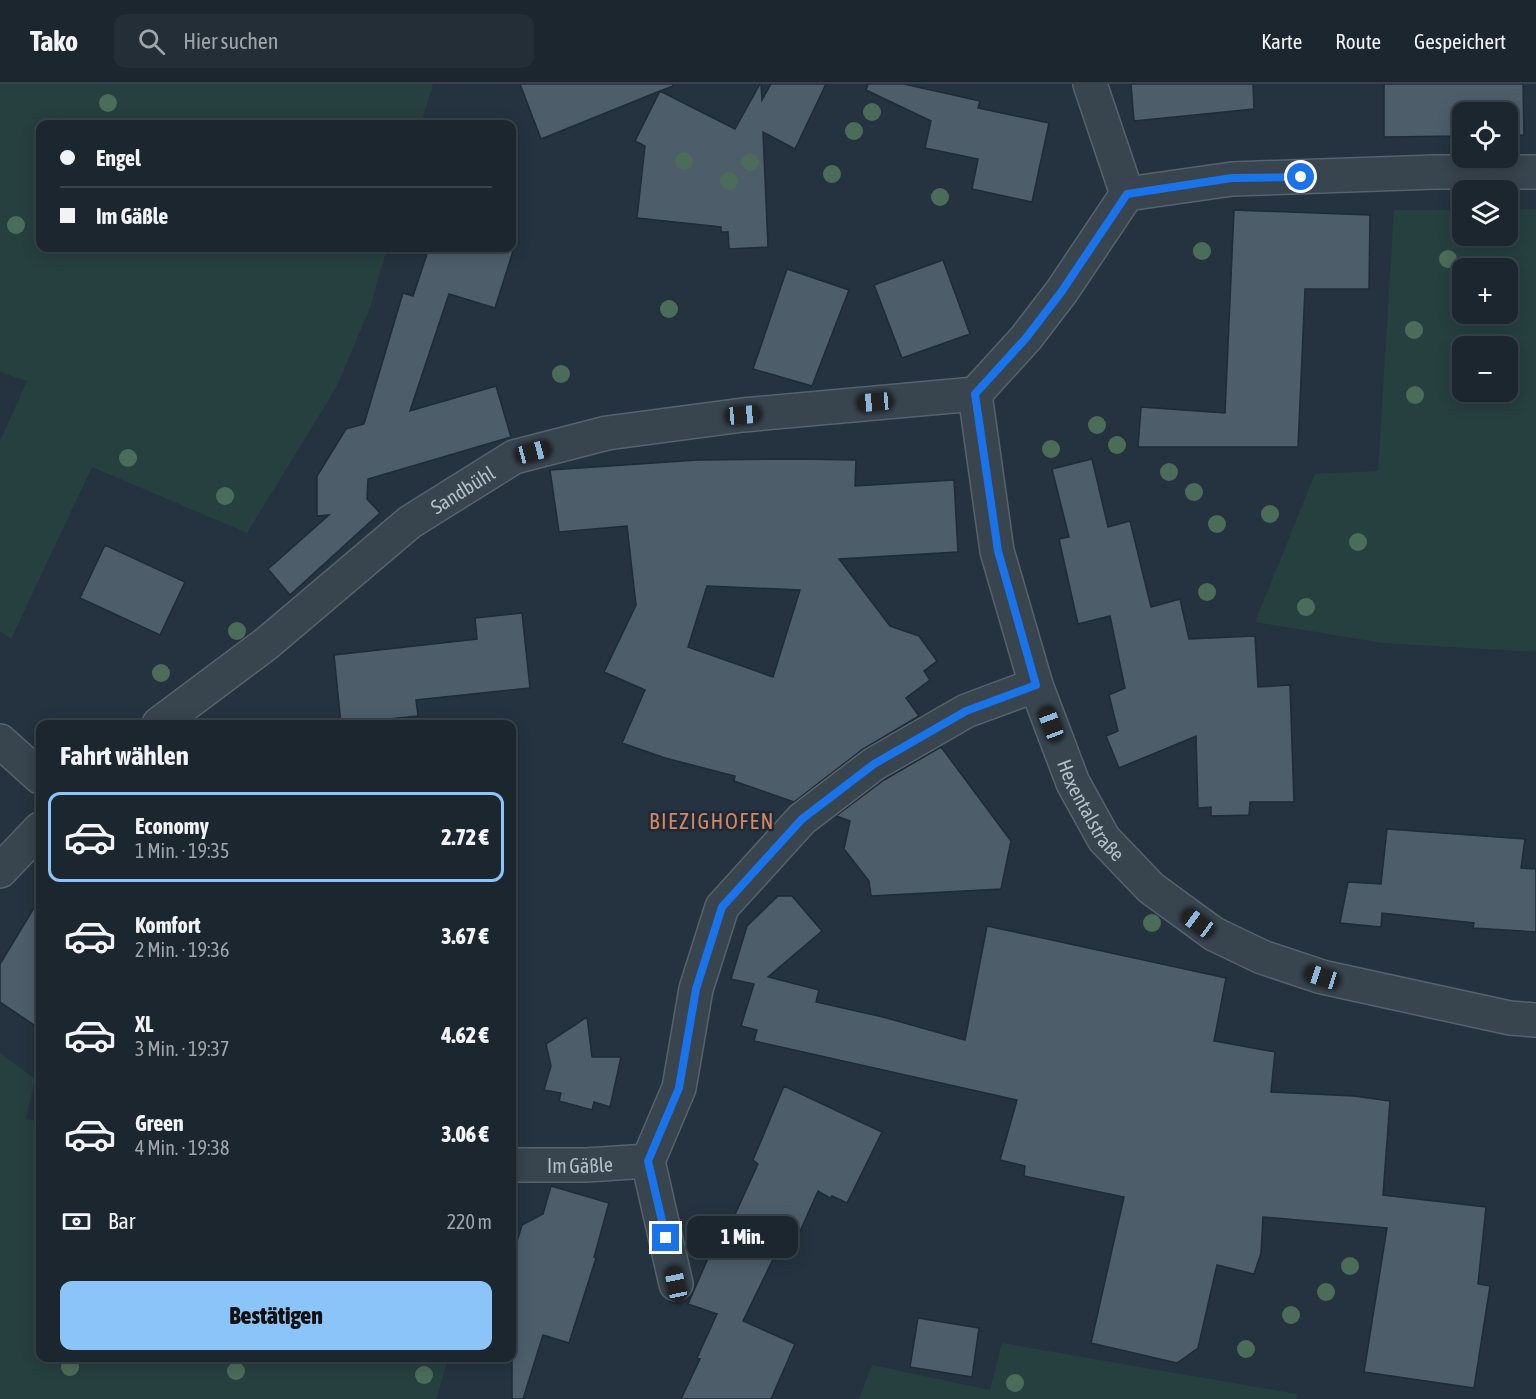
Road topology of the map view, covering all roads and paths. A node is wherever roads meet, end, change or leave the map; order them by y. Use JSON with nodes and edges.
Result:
{"nodes":[{"id":1,"x":1090,"y":84,"type":"edge"},
{"id":2,"x":1536,"y":172,"type":"edge"},
{"id":3,"x":1127,"y":194,"type":"junction"},
{"id":4,"x":975,"y":394,"type":"junction"},
{"id":5,"x":1036,"y":685,"type":"junction"},
{"id":6,"x":164,"y":720,"type":"edge"},
{"id":7,"x":0,"y":741,"type":"edge"},
{"id":8,"x":36,"y":773,"type":"edge"},
{"id":9,"x":36,"y":832,"type":"edge"},
{"id":10,"x":0,"y":871,"type":"edge"},
{"id":11,"x":1536,"y":1020,"type":"edge"},
{"id":12,"x":648,"y":1161,"type":"junction"},
{"id":13,"x":516,"y":1165,"type":"edge"},
{"id":14,"x":676,"y":1284,"type":"dead end"}],
"edges":[{"from":1,"to":3,"type":"street"},
{"from":2,"to":3,"type":"street"},
{"from":3,"to":4,"type":"street"},
{"from":4,"to":5,"type":"street","name":"Hexentalstraße"},
{"from":4,"to":6,"type":"street","name":"Sandbühl"},
{"from":5,"to":11,"type":"street","name":"Hexentalstraße"},
{"from":5,"to":12,"type":"street"},
{"from":7,"to":8,"type":"street"},
{"from":9,"to":10,"type":"street"},
{"from":12,"to":13,"type":"street","name":"Im Gäßle"},
{"from":12,"to":14,"type":"street"}]}
